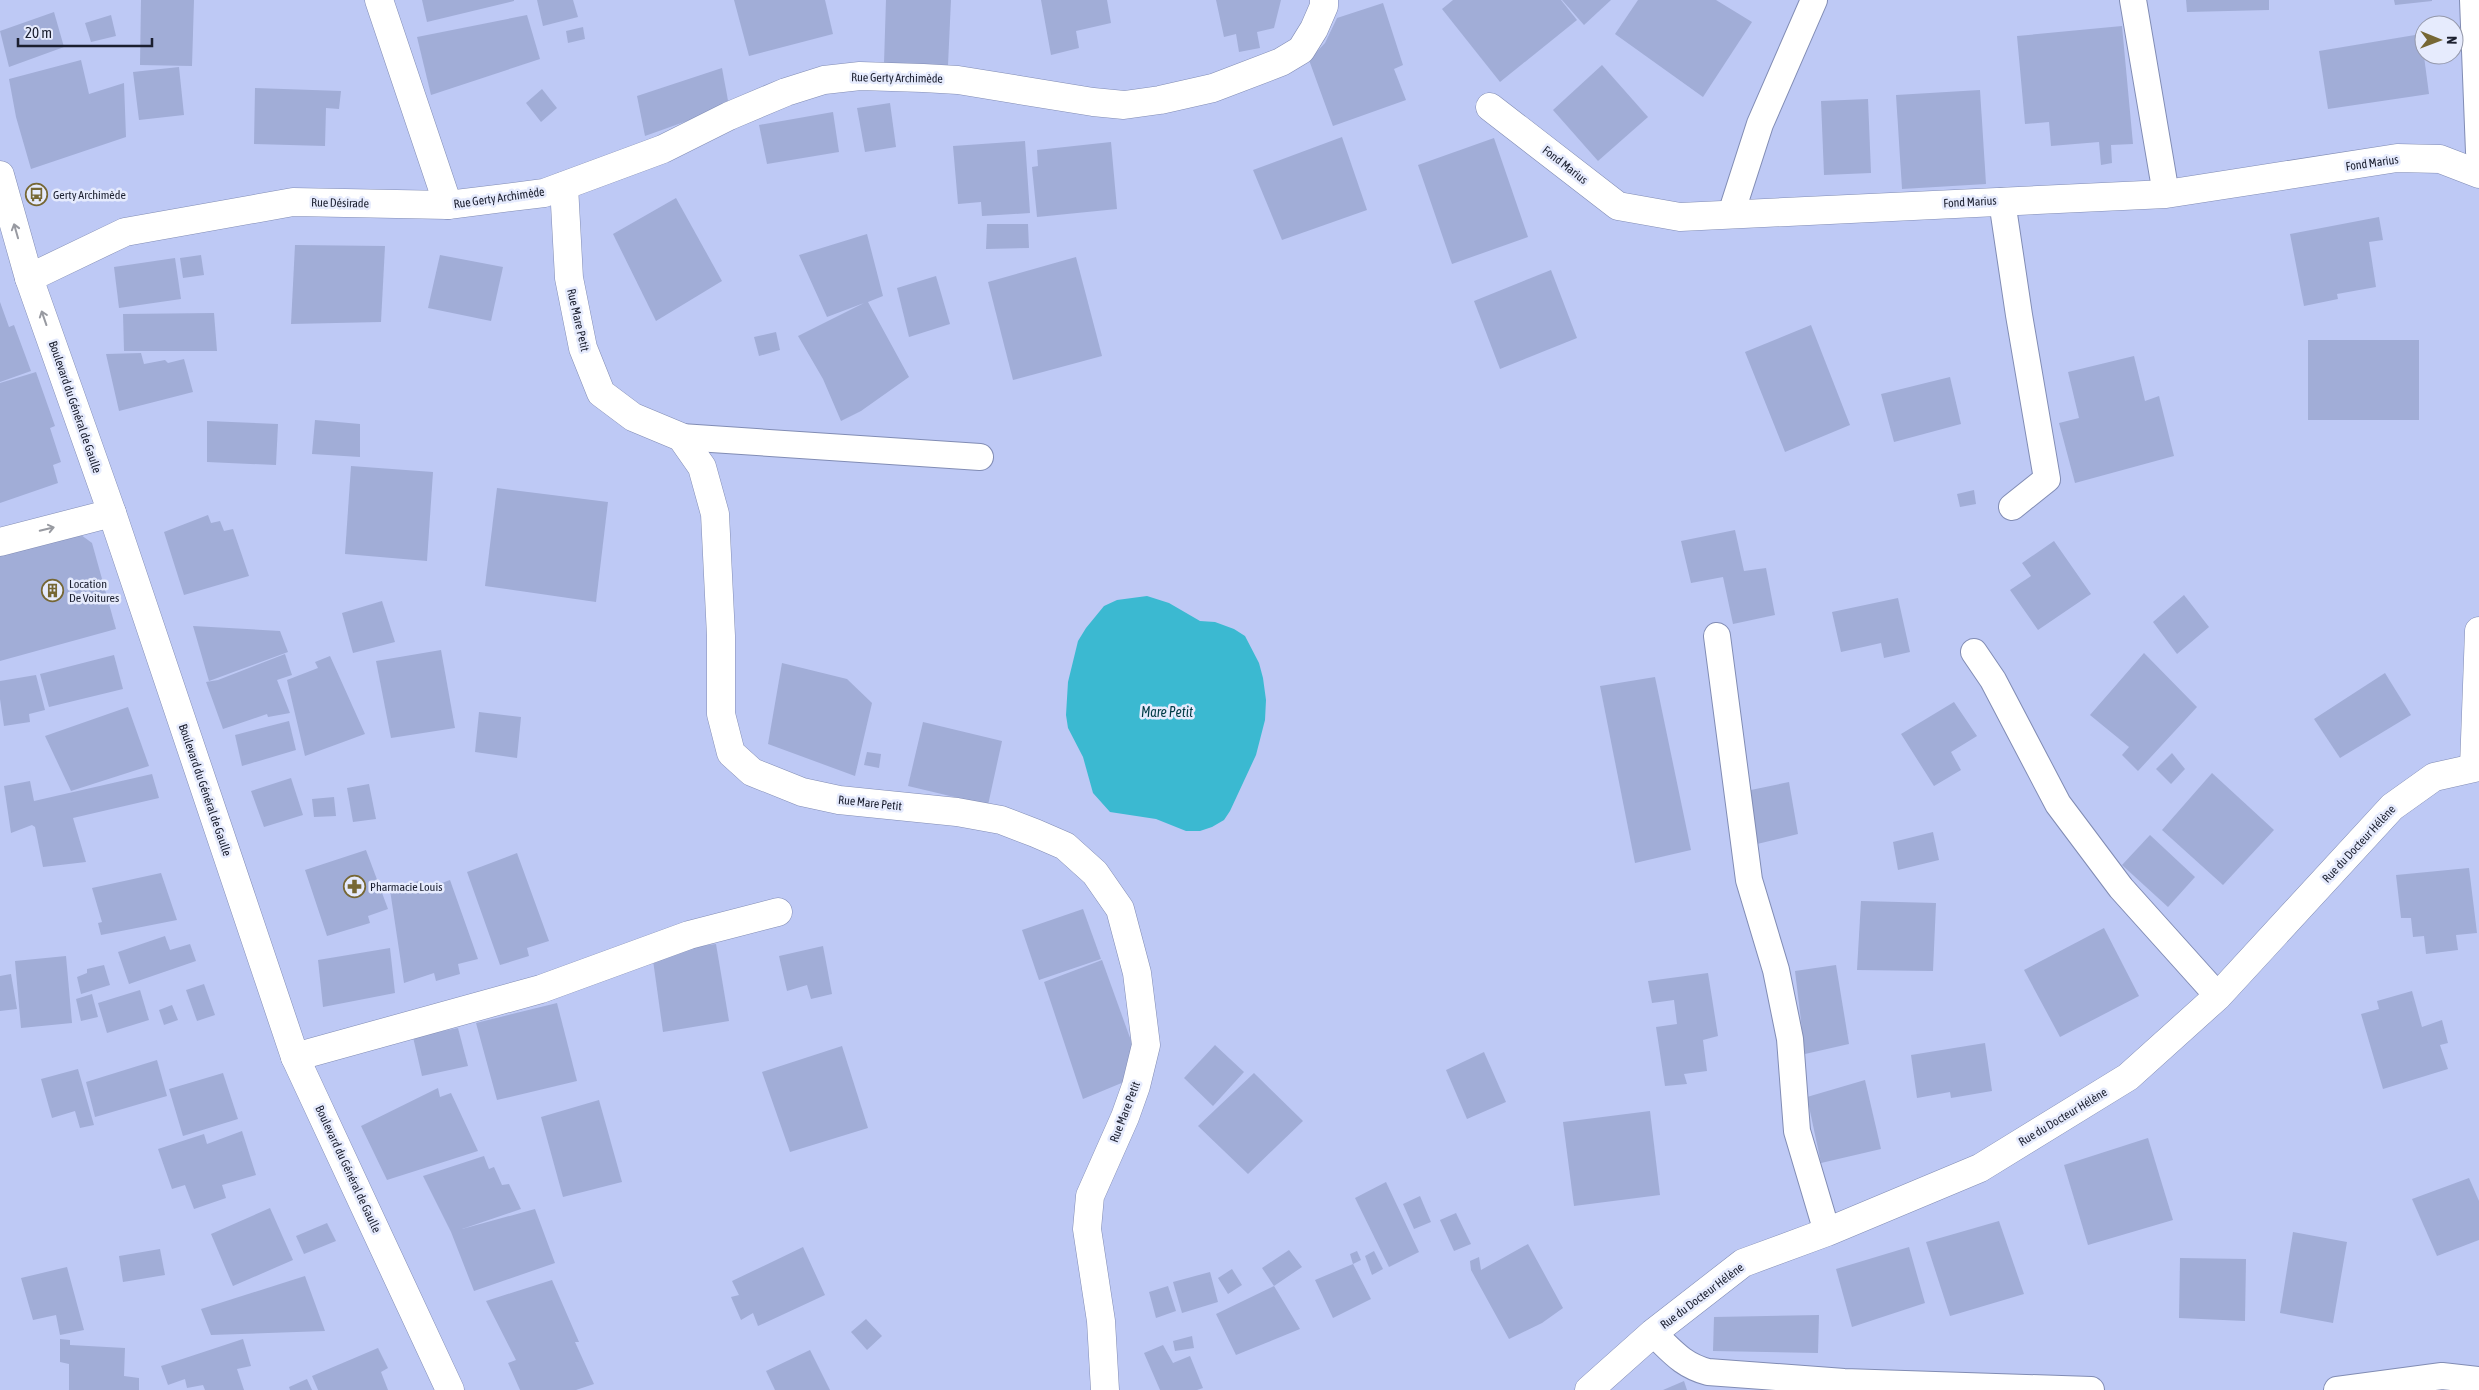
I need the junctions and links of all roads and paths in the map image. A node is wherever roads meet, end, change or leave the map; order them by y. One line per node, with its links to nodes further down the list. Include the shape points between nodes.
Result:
1 (379, 0): 13 (street)
2 (1324, 0): 10 (street, Rue Gerty Archimède, via 1314,29 1301,50 1281,62 1213,88 1124,105 958,80 860,76 824,80 729,116 663,150)
3 (1814, 0): 14 (lane, via 1760,124)
4 (2133, 0): 11 (lane)
5 (2473, 0): 7 (lane)
6 (1490, 107): 14 (street, Fond Marius, via 1618,206 1680,216)
7 (2479, 152)
8 (2479, 174): 11 (street, Fond Marius, via 2440,159 2397,158)
9 (0, 175): 15 (street, Boulevard du Général de Gaulle, one-way to 9)
10 (564, 186): 13 (street, Rue Gerty Archimède, via 544,193); 16 (street, Rue Mare Petit, via 569,278 583,348 601,393 633,417)
11 (2166, 194): 12 (street, Fond Marius)
12 (2002, 201): 14 (street, Fond Marius); 18 (lane, via 2047,479)
13 (448, 205): 15 (street, Rue Désirade, via 293,202 125,232)
14 (1730, 214)
15 (29, 278): 19 (street, Boulevard du Général de Gaulle, one-way to 15)
16 (680, 437): 17 (lane); 32 (street, Rue Mare Petit, via 702,467 715,514 721,714 731,752 752,772 802,792 839,800 957,812 1001,820 1035,833 1066,846 1095,873 1120,910 1136,973 1146,1045 1125,1117 1090,1196 1087,1229 1101,1321)
17 (980, 457)
18 (2012, 507)
19 (112, 513): 20 (street, one-way to 19); 27 (street, Boulevard du Général de Gaulle)
20 (0, 542)
21 (2479, 631): 24 (street)
22 (1717, 636): 28 (lane, via 1749,880 1776,970 1790,1039 1797,1132)
23 (1974, 652): 26 (lane, via 1993,680 2058,804 2121,888)
24 (2476, 767): 26 (street, Rue du Docteur Hélène, via 2434,777 2392,806)
25 (778, 912): 27 (street, via 689,935 541,989)
26 (2218, 996): 28 (street, Rue du Docteur Hélène, via 2128,1077 1980,1168)
27 (295, 1057): 31 (street, Boulevard du Général de Gaulle)
28 (1828, 1232): 29 (street, Rue du Docteur Hélène, via 1743,1264)
29 (1653, 1333): 33 (street, Rue du Docteur Hélène); 34 (lane, via 1681,1360 1708,1372 1844,1382)
30 (2479, 1380): 35 (lane, via 2442,1376)
31 (450, 1390)
32 (1105, 1390)
33 (1589, 1390)
34 (2091, 1390)
35 (2337, 1390)

